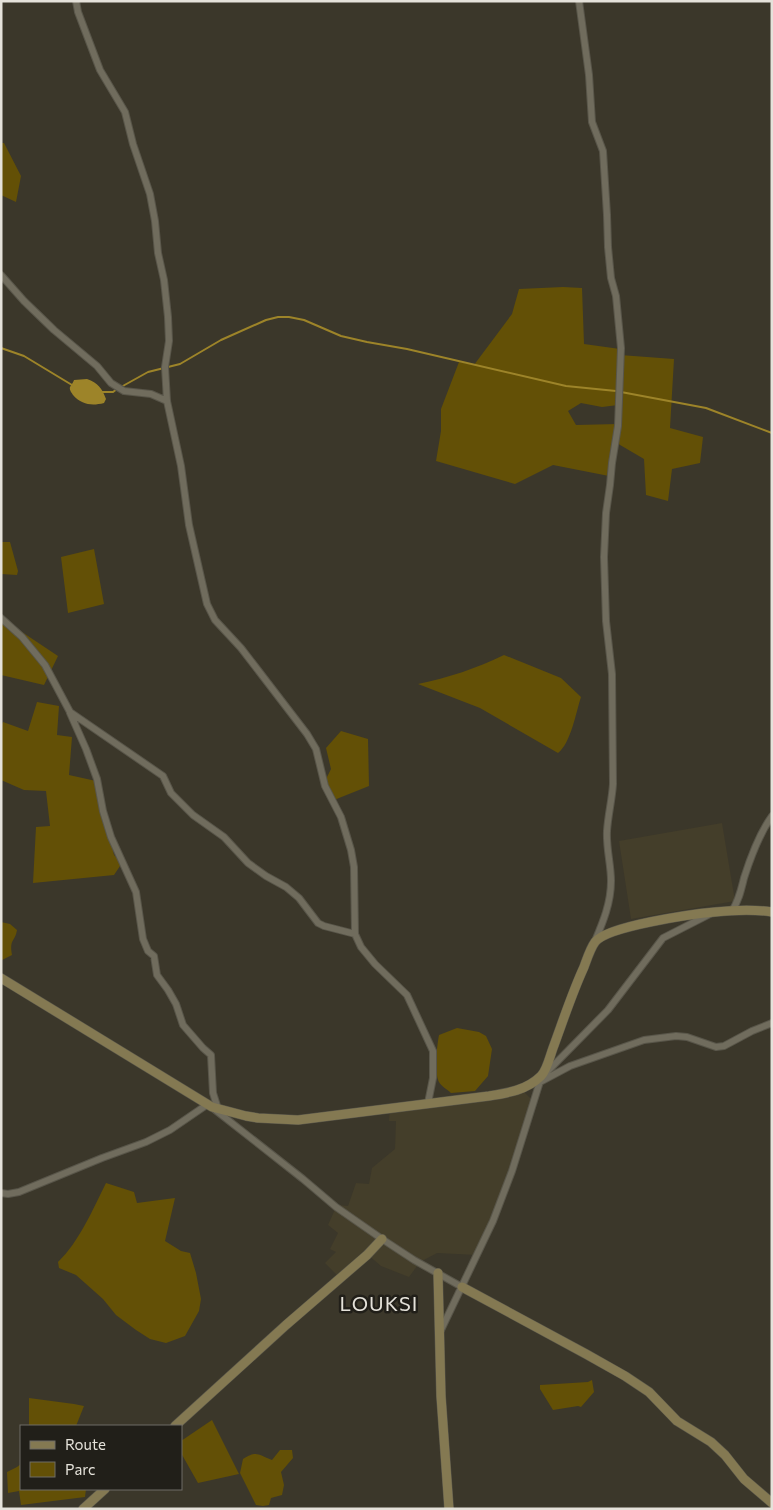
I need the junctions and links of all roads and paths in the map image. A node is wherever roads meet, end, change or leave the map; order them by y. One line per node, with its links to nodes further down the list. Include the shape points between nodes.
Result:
1 (76, 1): 4 (street, via 100,70 125,112 150,194 168,317)
2 (579, 1): 12 (street, via 592,122 603,150 608,248 621,348 618,426 606,512 604,557 612,674 613,784 607,829 611,879 606,913)
3 (1, 274): 4 (street, via 24,301 111,383 124,391 151,394)
4 (167, 401): 11 (street, via 207,604 215,620 241,648 316,749 325,786 341,818 354,867)
5 (1, 618): 6 (street, via 22,637 44,665)
6 (70, 712): 11 (street, via 163,776 171,793 193,815 224,837 248,863 299,898 318,923); 17 (street, via 97,779 102,811 111,837 136,892 143,939 154,956 157,975 176,1004 183,1025 211,1055)
7 (772, 816): 8 (street, via 758,838)
8 (732, 911): 9 (street); 10 (street)
9 (714, 912): 12 (street, via 642,924 606,934); 15 (street, via 663,938 608,1010)
10 (772, 912)
11 (355, 934): 16 (street, via 375,964 407,995 433,1051 433,1078)
12 (595, 943): 15 (street)
13 (1, 978): 17 (street)
14 (772, 1023): 15 (street, via 724,1046 716,1047 676,1036 644,1040)
15 (541, 1078): 16 (street, via 517,1091); 21 (street, via 512,1171)
16 (428, 1103): 17 (street, via 298,1120 258,1118)
17 (212, 1107): 18 (street, via 146,1142 19,1192); 19 (street)
18 (1, 1193)
19 (382, 1240): 20 (street); 23 (street)
20 (438, 1273): 21 (street); 22 (street)
21 (462, 1287): 22 (street); 25 (street, via 649,1392 677,1421 711,1442 744,1479)
22 (439, 1334): 27 (street)
23 (176, 1425)
24 (104, 1490): 26 (street)
25 (772, 1503)
26 (83, 1509)
27 (449, 1509)

